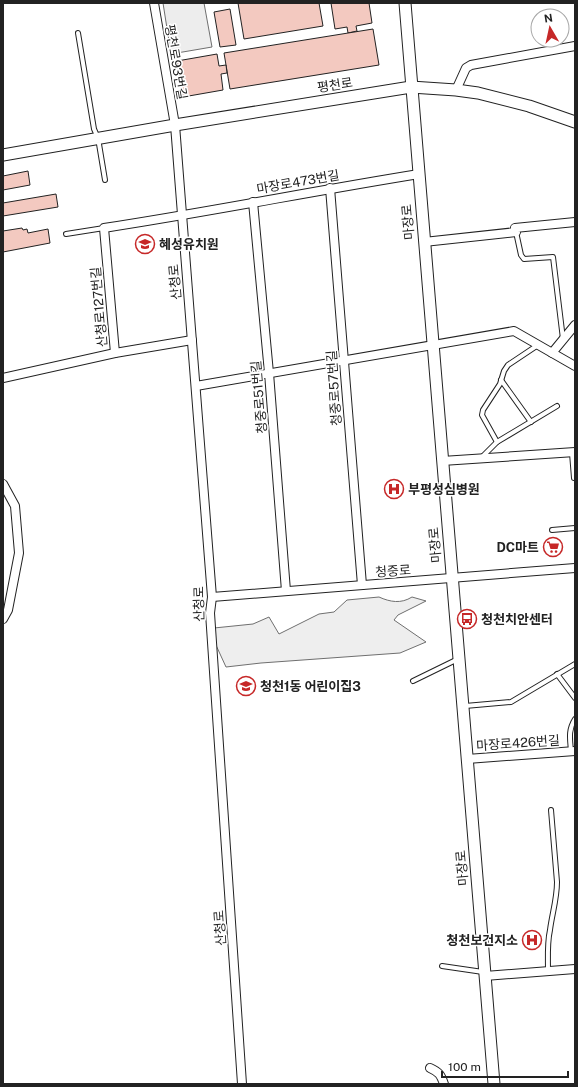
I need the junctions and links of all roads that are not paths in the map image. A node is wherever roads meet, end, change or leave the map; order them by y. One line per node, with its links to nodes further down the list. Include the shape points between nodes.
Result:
1 (154, 3): 8 (street, 평천로93번길)
2 (405, 3): 5 (main road, 마장로)
3 (78, 33): 9 (lane, via 94,128)
4 (575, 46): 6 (street, via 471,65 466,68)
5 (412, 87): 6 (main road, 평천로); 8 (main road, 평천로); 11 (main road, 마장로)
6 (456, 90): 7 (main road, 평천로, via 529,106)
7 (575, 122)
8 (175, 125): 9 (main road, 평천로); 15 (street, 산청로)
9 (98, 138): 10 (main road, 평천로); 12 (lane)
10 (3, 155)
11 (418, 174): 13 (street, 마장로473번길); 20 (main road, 마장로)
12 (105, 180)
13 (330, 188): 14 (street, 마장로473번길); 28 (street, 청중로57번길)
14 (253, 202): 15 (street, 마장로473번길); 30 (street, 청중로51번길)
15 (182, 215): 17 (street); 22 (street, 산청로)
16 (575, 222): 18 (street, via 515,228)
17 (104, 228): 19 (lane); 26 (street, 산청로127번길)
18 (516, 232): 20 (street); 23 (lane, via 524,259 553,257)
19 (66, 234)
20 (424, 242): 24 (main road, 마장로)
21 (575, 325): 23 (street)
22 (192, 340): 26 (street, 산청로127번길); 33 (street, 산청로)
23 (563, 340): 27 (street)
24 (432, 345): 25 (street, via 514,331); 28 (street); 39 (main road, 마장로)
25 (539, 345): 27 (street); 32 (lane, via 508,365)
26 (115, 353): 31 (street)
27 (552, 353): 29 (street)
28 (344, 360): 30 (street); 46 (street, 청중로57번길)
29 (575, 366)
30 (269, 373): 33 (street); 47 (street, 청중로51번길)
31 (3, 378)
32 (501, 380): 35 (lane); 36 (lane, via 482,415)
33 (196, 386): 48 (street, 산청로)
34 (557, 406): 35 (lane)
35 (530, 422): 36 (lane)
36 (497, 442): 38 (lane)
37 (574, 452): 38 (street); 40 (lane)
38 (480, 458): 39 (street)
39 (442, 461): 45 (main road, 마장로)
40 (574, 478)
41 (3, 484): 49 (street, via 15,506 19,553 8,610)
42 (575, 528): 43 (lane)
43 (552, 530)
44 (575, 568): 45 (street, 청중로)
45 (452, 578): 46 (street, 청중로); 50 (main road, 마장로)
46 (362, 585): 47 (street, 청중로)
47 (286, 591): 48 (street, 청중로)
48 (212, 597): 65 (street, 산청로, via 210,613)
49 (3, 619)
50 (458, 658): 53 (lane); 55 (main road, 마장로)
51 (575, 664): 52 (lane)
52 (557, 674): 54 (lane); 55 (lane, via 511,702)
53 (413, 681)
54 (575, 698)
55 (462, 706): 58 (main road, 마장로)
56 (575, 719): 57 (lane, 마장로426번길, via 569,736)
57 (573, 751): 58 (street, 마장로426번길)
58 (467, 759): 63 (main road, 마장로)
59 (551, 810): 62 (lane, via 557,894 550,930)
60 (442, 966): 63 (lane)
61 (575, 969): 62 (street)
62 (548, 972): 63 (street)
63 (485, 974): 67 (main road, 마장로)
64 (430, 1068): 66 (street, via 441,1075)
65 (241, 1084)
66 (444, 1084)
67 (494, 1084)

